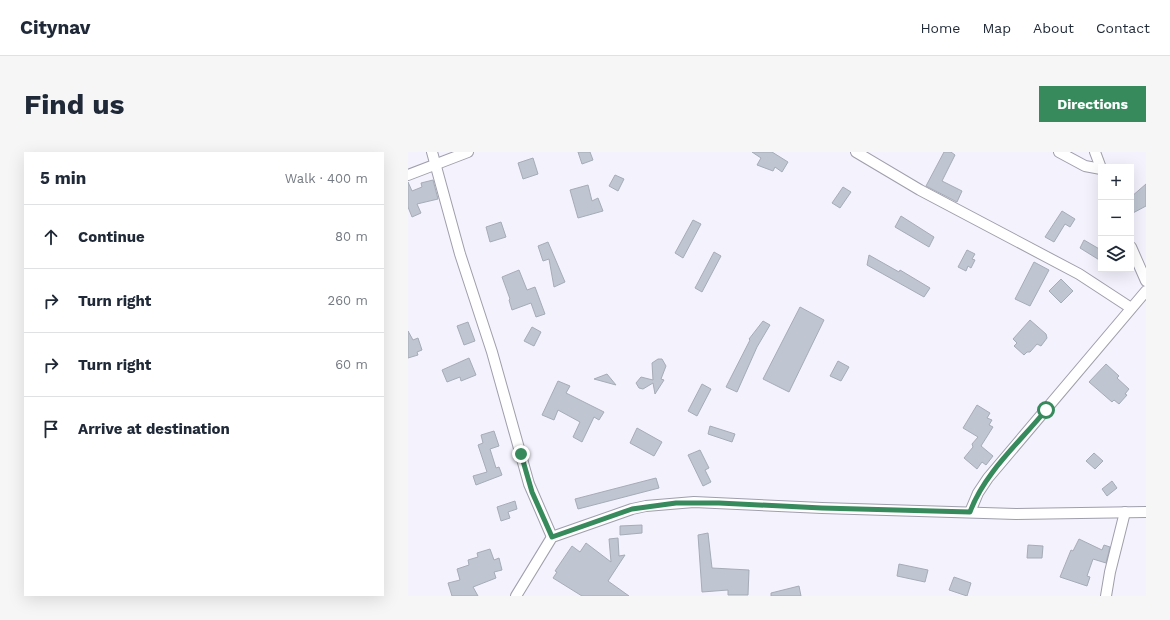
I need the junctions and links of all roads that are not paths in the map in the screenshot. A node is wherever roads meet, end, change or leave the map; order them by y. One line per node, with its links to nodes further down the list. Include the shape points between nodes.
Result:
1 (432, 152): 6 (street)
2 (468, 152): 6 (street)
3 (856, 152): 13 (street, via 920,190 1079,274)
4 (1059, 152): 8 (street, via 1085,166)
5 (1095, 152): 7 (street)
6 (436, 164): 9 (street); 17 (street, via 460,254 496,367 529,484)
7 (1100, 164)
8 (1098, 168)
9 (408, 174)
10 (1134, 253): 11 (street)
11 (1146, 282)
12 (1146, 291): 13 (street)
13 (1131, 308): 14 (street, via 988,478)
14 (970, 512): 15 (street); 17 (street, via 676,503 632,509)
15 (1125, 512): 16 (street); 19 (street)
16 (1146, 512)
17 (552, 537): 18 (street)
18 (516, 596)
19 (1106, 596)

